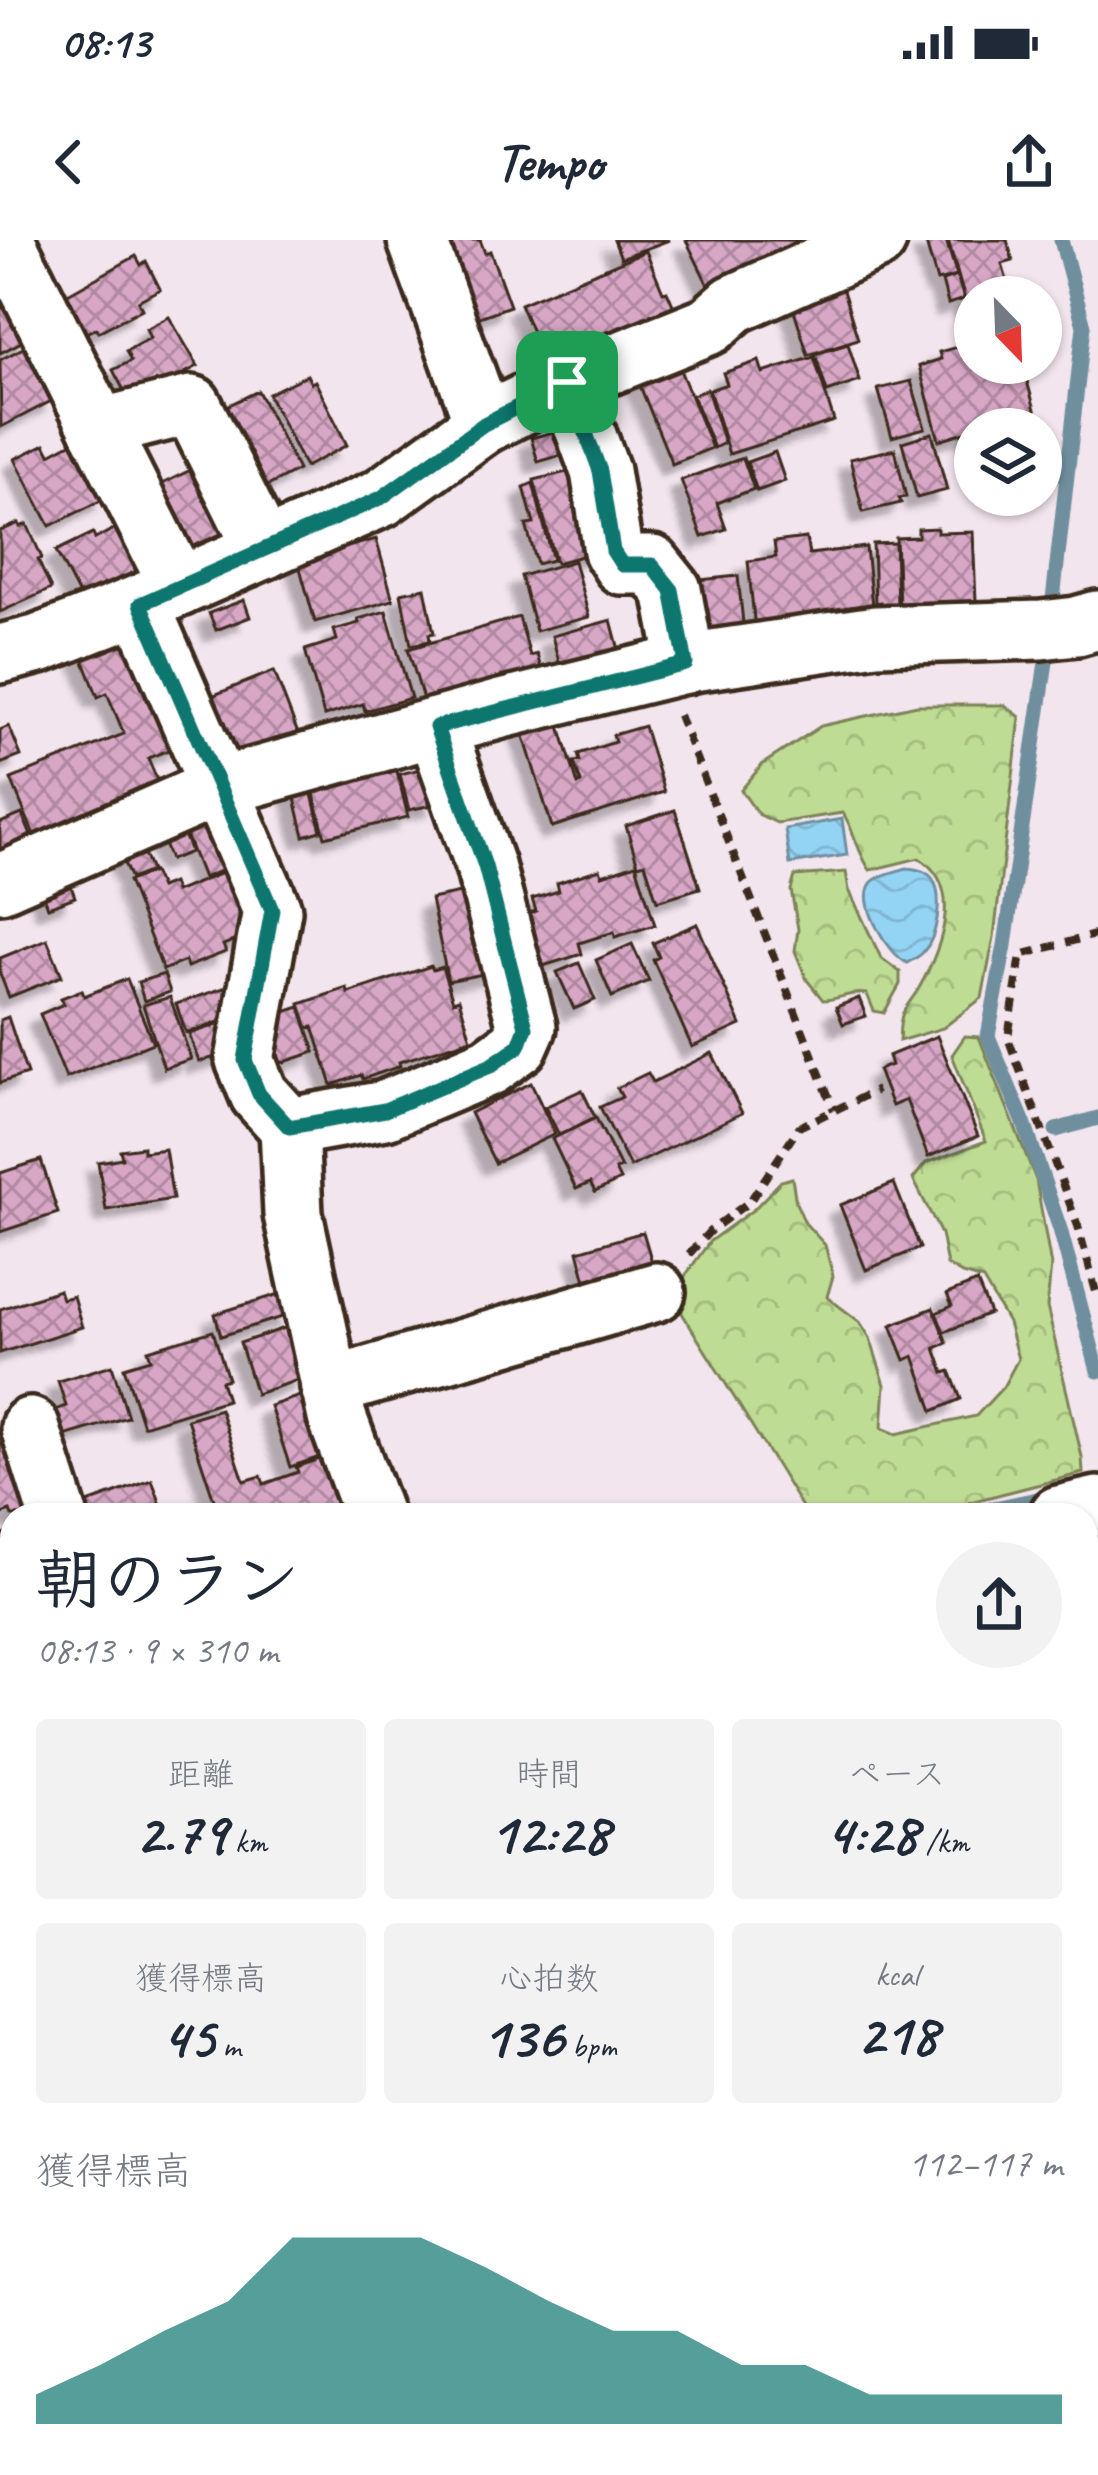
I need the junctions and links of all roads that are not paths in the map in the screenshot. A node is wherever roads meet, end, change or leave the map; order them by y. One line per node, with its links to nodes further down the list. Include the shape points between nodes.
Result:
1 (5, 240): 6 (street)
2 (417, 240): 5 (street)
3 (877, 240): 4 (street, via 734,304 710,325)
4 (567, 382): 5 (street); 11 (street, via 600,471 613,551 622,565 652,565 672,590)
5 (484, 424): 7 (street, via 381,498)
6 (99, 428): 7 (street, via 192,405); 8 (street)
7 (264, 550): 8 (street)
8 (159, 596): 10 (street); 13 (street)
9 (1069, 625): 11 (street, via 875,635)
10 (0, 654)
11 (674, 667): 12 (street)
12 (436, 727): 13 (street); 15 (street, via 485,866 526,1027 519,1046 490,1066 427,1093 385,1110)
13 (219, 787): 14 (street); 15 (street, via 272,910 245,1060 259,1094)
14 (0, 883)
15 (289, 1127): 17 (street, via 293,1214)
16 (656, 1292): 17 (street)
17 (330, 1387): 20 (street)
18 (30, 1426): 19 (street)
19 (54, 1503)
20 (369, 1503)

